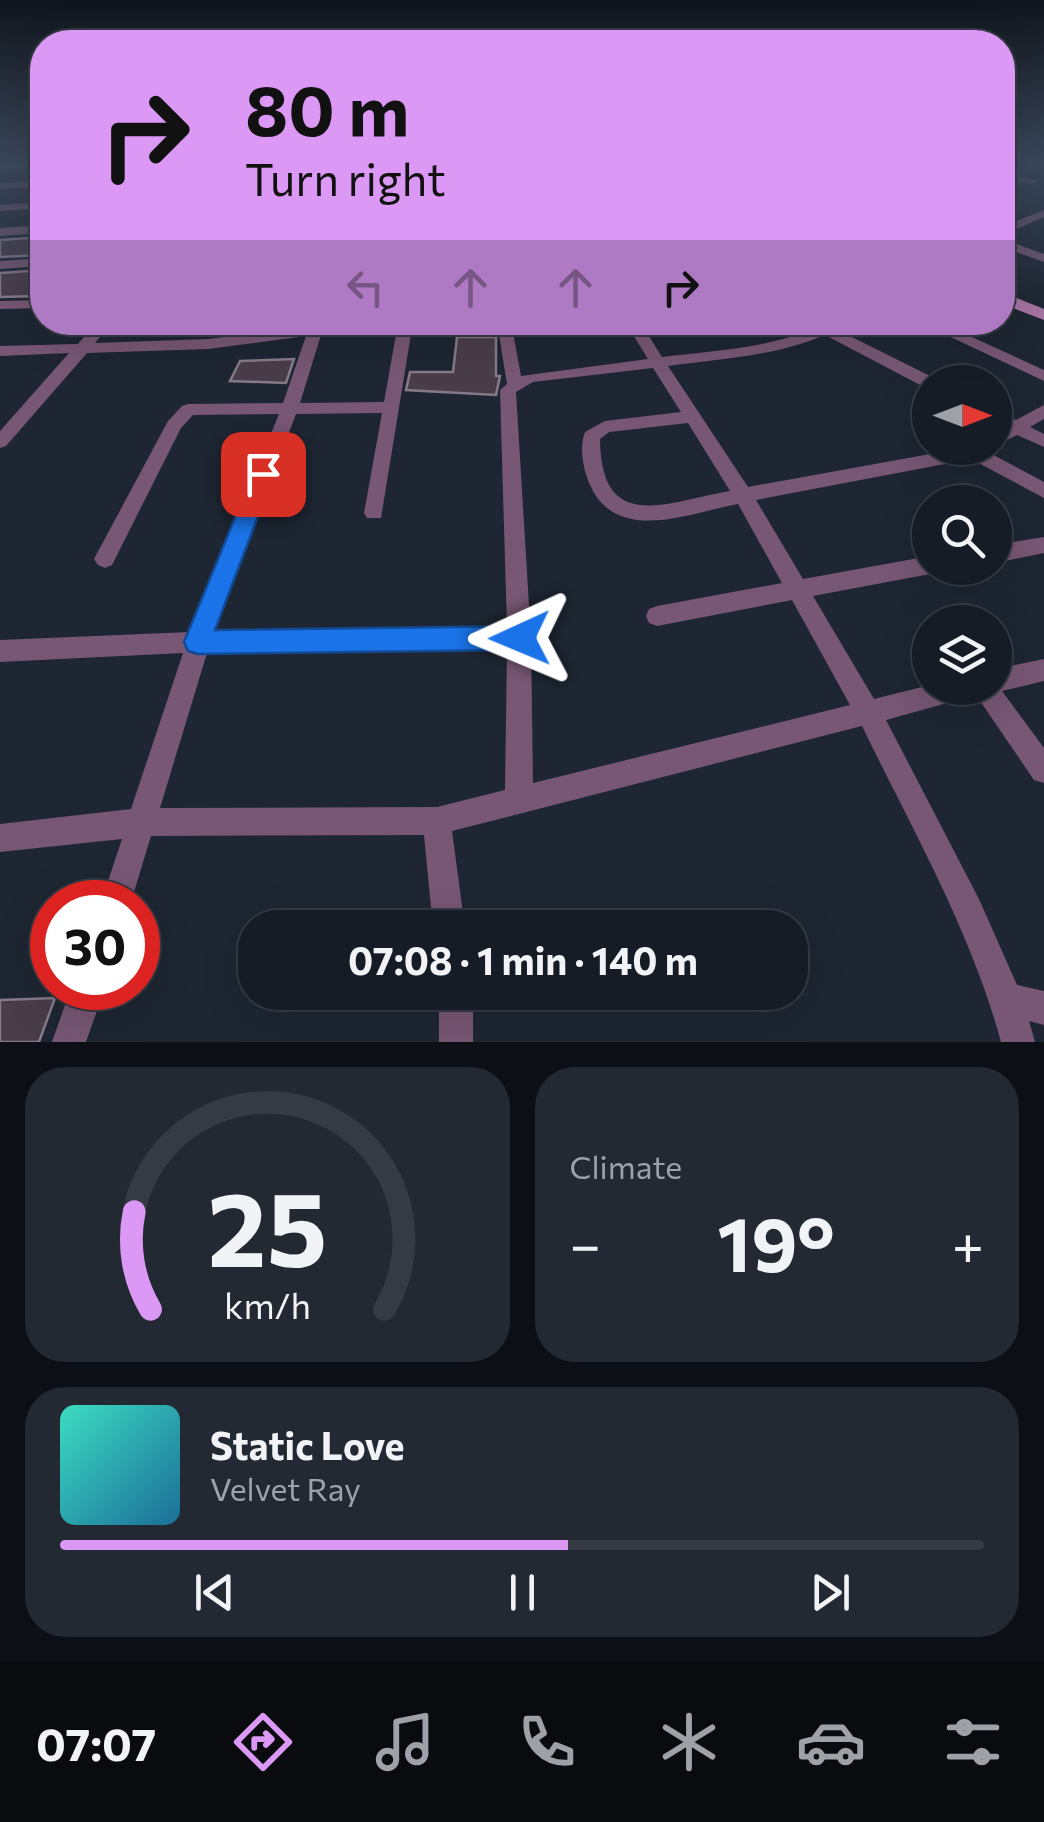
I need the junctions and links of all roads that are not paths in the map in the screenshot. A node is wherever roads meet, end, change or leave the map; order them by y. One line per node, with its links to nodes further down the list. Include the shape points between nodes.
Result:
1 (1044, 213): 2 (street)
2 (1015, 226)
3 (30, 229): 4 (street)
4 (0, 232)
5 (1015, 248): 6 (street)
6 (1044, 258)
7 (30, 263): 8 (street)
8 (0, 265)
9 (1015, 303): 12 (street)
10 (30, 304): 11 (street)
11 (0, 305)
12 (1044, 315)
13 (94, 335): 22 (street)
14 (265, 335): 22 (street)
15 (313, 335): 28 (street)
16 (403, 335): 29 (street)
17 (506, 335): 27 (street)
18 (639, 335): 24 (street)
19 (800, 335): 24 (street, via 757,350)
20 (846, 335): 25 (street)
21 (954, 335): 26 (street)
22 (82, 348): 23 (street); 35 (street)
23 (0, 350)
24 (656, 364): 27 (street); 31 (street)
25 (912, 373)
26 (1044, 376)
27 (514, 383): 48 (street, via 508,414)
28 (290, 407): 29 (street); 44 (street, via 200,408 181,415); 49 (street)
29 (390, 407): 41 (street)
30 (1044, 411): 33 (street)
31 (691, 417): 40 (street); 40 (street, via 605,428 591,436 606,499 616,511 639,515)
32 (1012, 424): 33 (street)
33 (1017, 427): 34 (street); 36 (street)
34 (1012, 430)
35 (2, 438)
36 (1044, 440)
37 (912, 463): 40 (street)
38 (1002, 465): 39 (street)
39 (1044, 491)
40 (744, 497): 46 (street)
41 (374, 513)
42 (1044, 545): 43 (street)
43 (1012, 551)
44 (105, 559)
45 (912, 568): 46 (street)
46 (797, 588): 47 (street); 55 (street)
47 (657, 616)
48 (520, 638): 49 (street); 57 (street)
49 (198, 642): 50 (street); 59 (street)
50 (0, 651)
51 (1044, 670): 52 (street)
52 (1012, 677)
53 (912, 700): 55 (street)
54 (998, 705): 56 (street)
55 (868, 710): 57 (street); 63 (street)
56 (1044, 770)
57 (519, 798): 58 (street)
58 (437, 821): 59 (street); 62 (street)
59 (143, 822): 60 (street); 61 (street)
60 (0, 838)
61 (123, 880)
62 (447, 910)
63 (1006, 1000): 64 (street); 69 (street)
64 (1044, 1008)
65 (81, 1010): 67 (street)
66 (456, 1010): 68 (street)
67 (70, 1042)
68 (456, 1042)
69 (1018, 1042)

